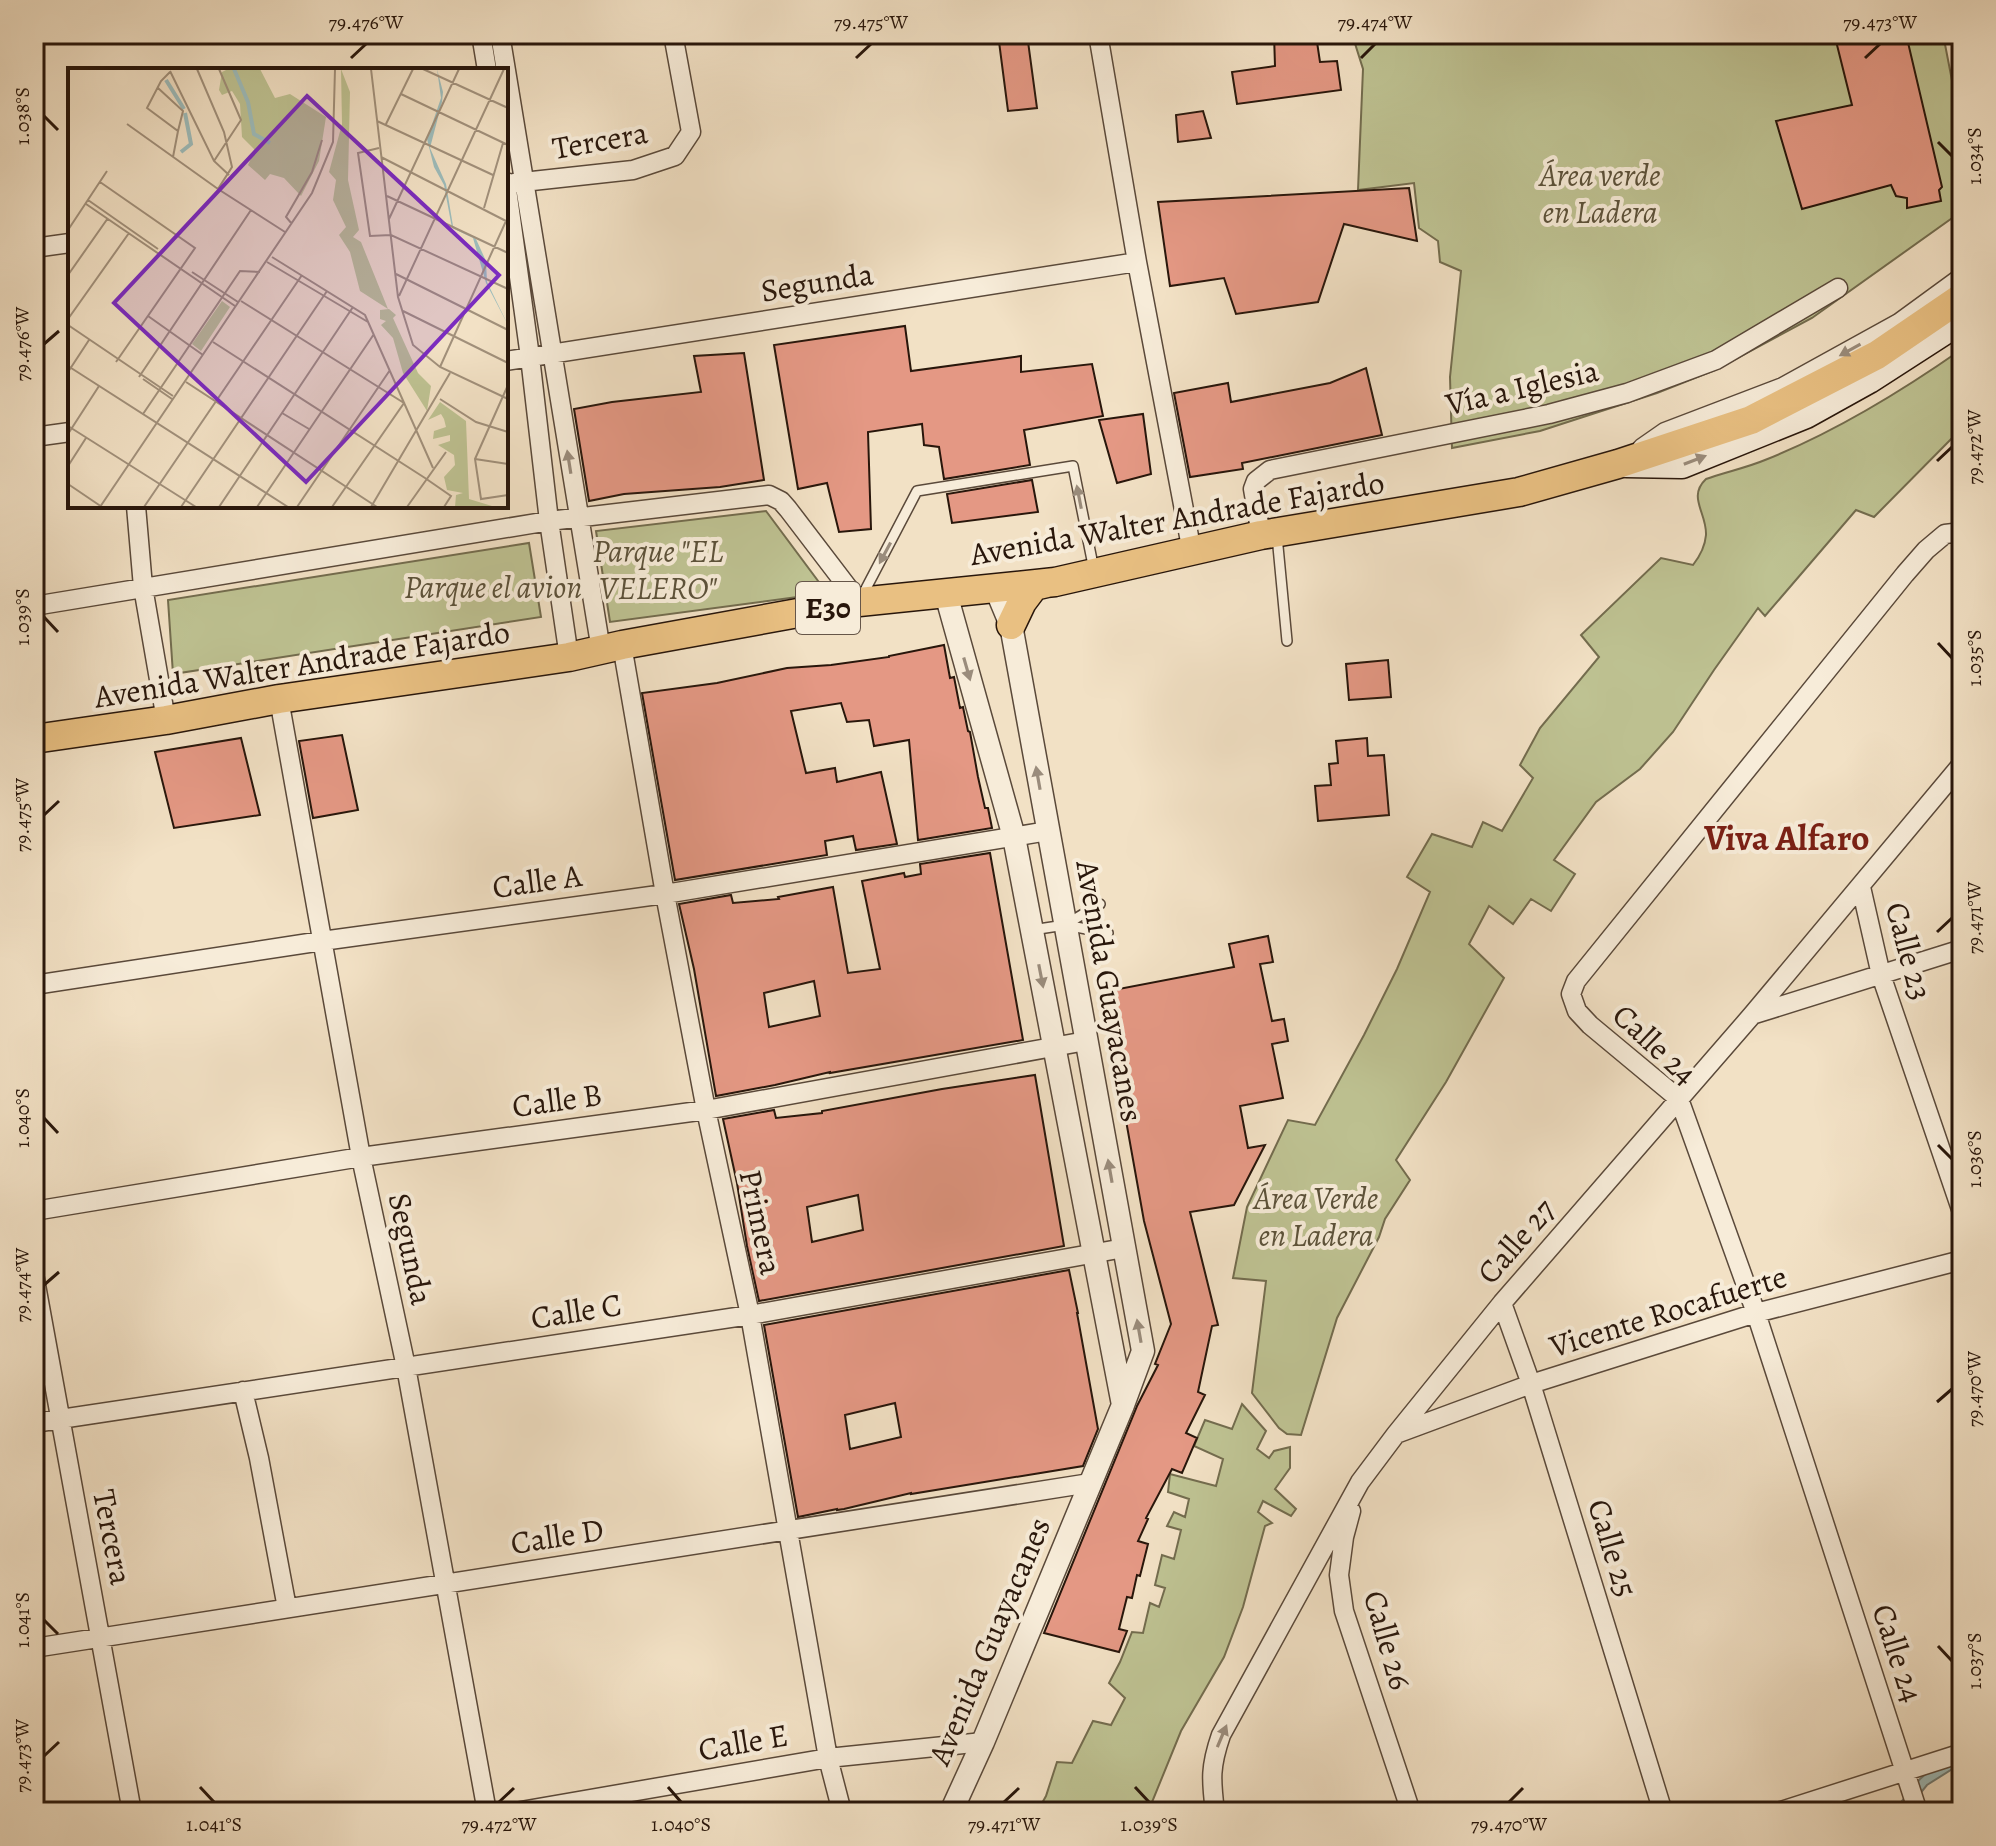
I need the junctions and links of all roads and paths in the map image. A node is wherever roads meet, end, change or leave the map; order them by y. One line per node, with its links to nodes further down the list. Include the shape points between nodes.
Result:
1 (481, 34): 5 (street)
2 (500, 34): 6 (street)
3 (673, 34): 8 (street, Tercera, via 691,132 675,156 633,170)
4 (1098, 34): 11 (street)
5 (487, 68)
6 (503, 68)
7 (508, 142): 8 (street)
8 (511, 182): 16 (street, Primera); 17 (street)
9 (68, 243): 10 (street)
10 (34, 248)
11 (1137, 262): 16 (street, Segunda); 27 (street)
12 (1962, 277): 21 (street, Avenida Walter Andrade Fajardo / E30, one-way to 21, via 1899,323 1783,387 1665,432)
13 (1838, 288): 26 (street, Vía a Iglesia, via 1716,360 1627,393 1549,414 1270,470 1253,489)
14 (1962, 297): 21 (main road, Avenida Walter Andrade Fajardo, via 1877,355 1751,420)
15 (1962, 320): 21 (main road, Avenida Walter Andrade Fajardo / E30, one-way to 15, via 1682,465 1806,415)
16 (552, 354): 17 (street, Segunda); 23 (street, Primera, one-way to 16)
17 (530, 357): 18 (street, Segunda); 24 (street)
18 (508, 361)
19 (68, 432): 20 (street)
20 (34, 437)
21 (1632, 460): 26 (main road, Avenida Walter Andrade Fajardo / E30, via 1519,492)
22 (136, 508): 30 (street)
23 (578, 518): 24 (street); 33 (street, via 769,495 788,509); 37 (street, Primera)
24 (549, 521): 30 (street); 38 (street)
25 (1962, 532): 58 (street, Calle 24, via 1945,534 1905,574 1576,981 1571,994 1577,1011)
26 (1269, 534): 27 (main road, Avenida Walter Andrade Fajardo / E30); 36 (lane)
27 (1192, 552): 28 (main road, Avenida Walter Andrade Fajardo / E30)
28 (1094, 573): 29 (main road, Avenida Walter Andrade Fajardo / E30); 33 (lane, one-way to 33, via 1073,466 917,491)
29 (1055, 582): 31 (main road, Avenida Walter Andrade Fajardo / E30); 35 (main road, via 1034,586)
30 (143, 587): 34 (street); 40 (street)
31 (996, 589): 32 (main road, Avenida Walter Andrade Fajardo / E30); 35 (street, Avenida Guayacanes)
32 (946, 594): 33 (main road, Avenida Walter Andrade Fajardo / E30); 44 (street, Avenida Guayacanes, one-way to 44)
33 (859, 602): 37 (main road, Avenida Walter Andrade Fajardo / E30)
34 (34, 606)
35 (1011, 625): 43 (street, Avenida Guayacanes, one-way to 35)
36 (1287, 641)
37 (611, 647): 38 (main road, Avenida Walter Andrade Fajardo / E30); 46 (street, Primera)
38 (569, 657): 39 (main road, Avenida Walter Andrade Fajardo / E30)
39 (279, 699): 40 (main road, Avenida Walter Andrade Fajardo / E30); 51 (street, Segunda)
40 (166, 720): 41 (main road, Avenida Walter Andrade Fajardo / E30)
41 (34, 739)
42 (1962, 764): 45 (street, Calle 27)
43 (1048, 831): 44 (street, Calle A); 48 (street, Avenida Guayacanes)
44 (1014, 837): 46 (street, Calle A); 49 (street, Avenida Guayacanes)
45 (1861, 887): 53 (street, Calle 23); 55 (street, Calle 27)
46 (665, 894): 51 (street, Calle A); 59 (street, Primera)
47 (1100, 904): 48 (lane)
48 (1065, 925): 49 (lane); 50 (lane); 56 (street, Avenida Guayacanes)
49 (1032, 930): 57 (street, Avenida Guayacanes, one-way to 57)
50 (1108, 933)
51 (322, 941): 54 (street, Calle A); 60 (street, Segunda)
52 (1962, 949): 53 (street)
53 (1881, 975): 55 (street); 62 (street, Calle 23)
54 (34, 985)
55 (1753, 1014): 58 (street, Calle 27)
56 (1086, 1041): 57 (street, Calle B); 63 (street, Avenida Guayacanes, one-way to 56)
57 (1054, 1045): 59 (street, Calle B); 64 (street, Avenida Guayacanes)
58 (1679, 1099): 67 (street, Calle 27); 68 (street, Calle 24)
59 (706, 1110): 60 (street, Calle B); 69 (street, Primera)
60 (361, 1157): 61 (street, Calle B); 70 (street, Segunda)
61 (34, 1211)
62 (1962, 1212)
63 (1124, 1248): 64 (street, Calle C); 73 (street, Avenida Guayacanes, one-way to 63, via 1143,1351)
64 (1094, 1255): 69 (street, Calle C); 73 (street, Avenida Guayacanes)
65 (1962, 1260): 68 (street, Vicente Rocafuerte)
66 (34, 1274): 74 (street, Tercera)
67 (1502, 1303): 71 (street, Calle 25); 76 (street, Calle 27)
68 (1756, 1313): 71 (street, Vicente Rocafuerte); 87 (street, Calle 24)
69 (750, 1315): 70 (street, Calle C); 79 (street, Primera)
70 (406, 1367): 72 (street, Calle C); 80 (street, Segunda)
71 (1531, 1384): 76 (street, Vicente Rocafuerte); 95 (street, Calle 25)
72 (243, 1391): 74 (street, Calle C); 81 (street)
73 (1123, 1405): 78 (street, Avenida Guayacanes)
74 (60, 1419): 75 (street, Calle C); 82 (street, Tercera)
75 (34, 1423)
76 (1396, 1434): 77 (street, Calle 27)
77 (1360, 1482): 93 (street, Calle 27, one-way to 77, via 1211,1776 1221,1735); 94 (street, Calle 26, via 1339,1575 1344,1611)
78 (1090, 1483): 79 (street, Calle D); 84 (street, Avenida Guayacanes)
79 (789, 1529): 80 (street, Calle D); 86 (street, Primera)
80 (446, 1583): 81 (street, Calle D); 89 (street, Segunda)
81 (287, 1608): 82 (street, Calle D)
82 (101, 1638): 83 (street, Calle D); 88 (street, Tercera)
83 (34, 1648)
84 (983, 1742): 86 (street, Calle E); 92 (street, Avenida Guayacanes)
85 (1962, 1753): 87 (street)
86 (828, 1758): 90 (street, Calle E); 91 (street, Primera)
87 (1905, 1771): 96 (street); 97 (street, Calle 24)
88 (132, 1812)
89 (487, 1812)
90 (515, 1812)
91 (842, 1812)
92 (951, 1812)
93 (1215, 1812)
94 (1411, 1812)
95 (1663, 1812)
96 (1778, 1812)
97 (1918, 1812)

